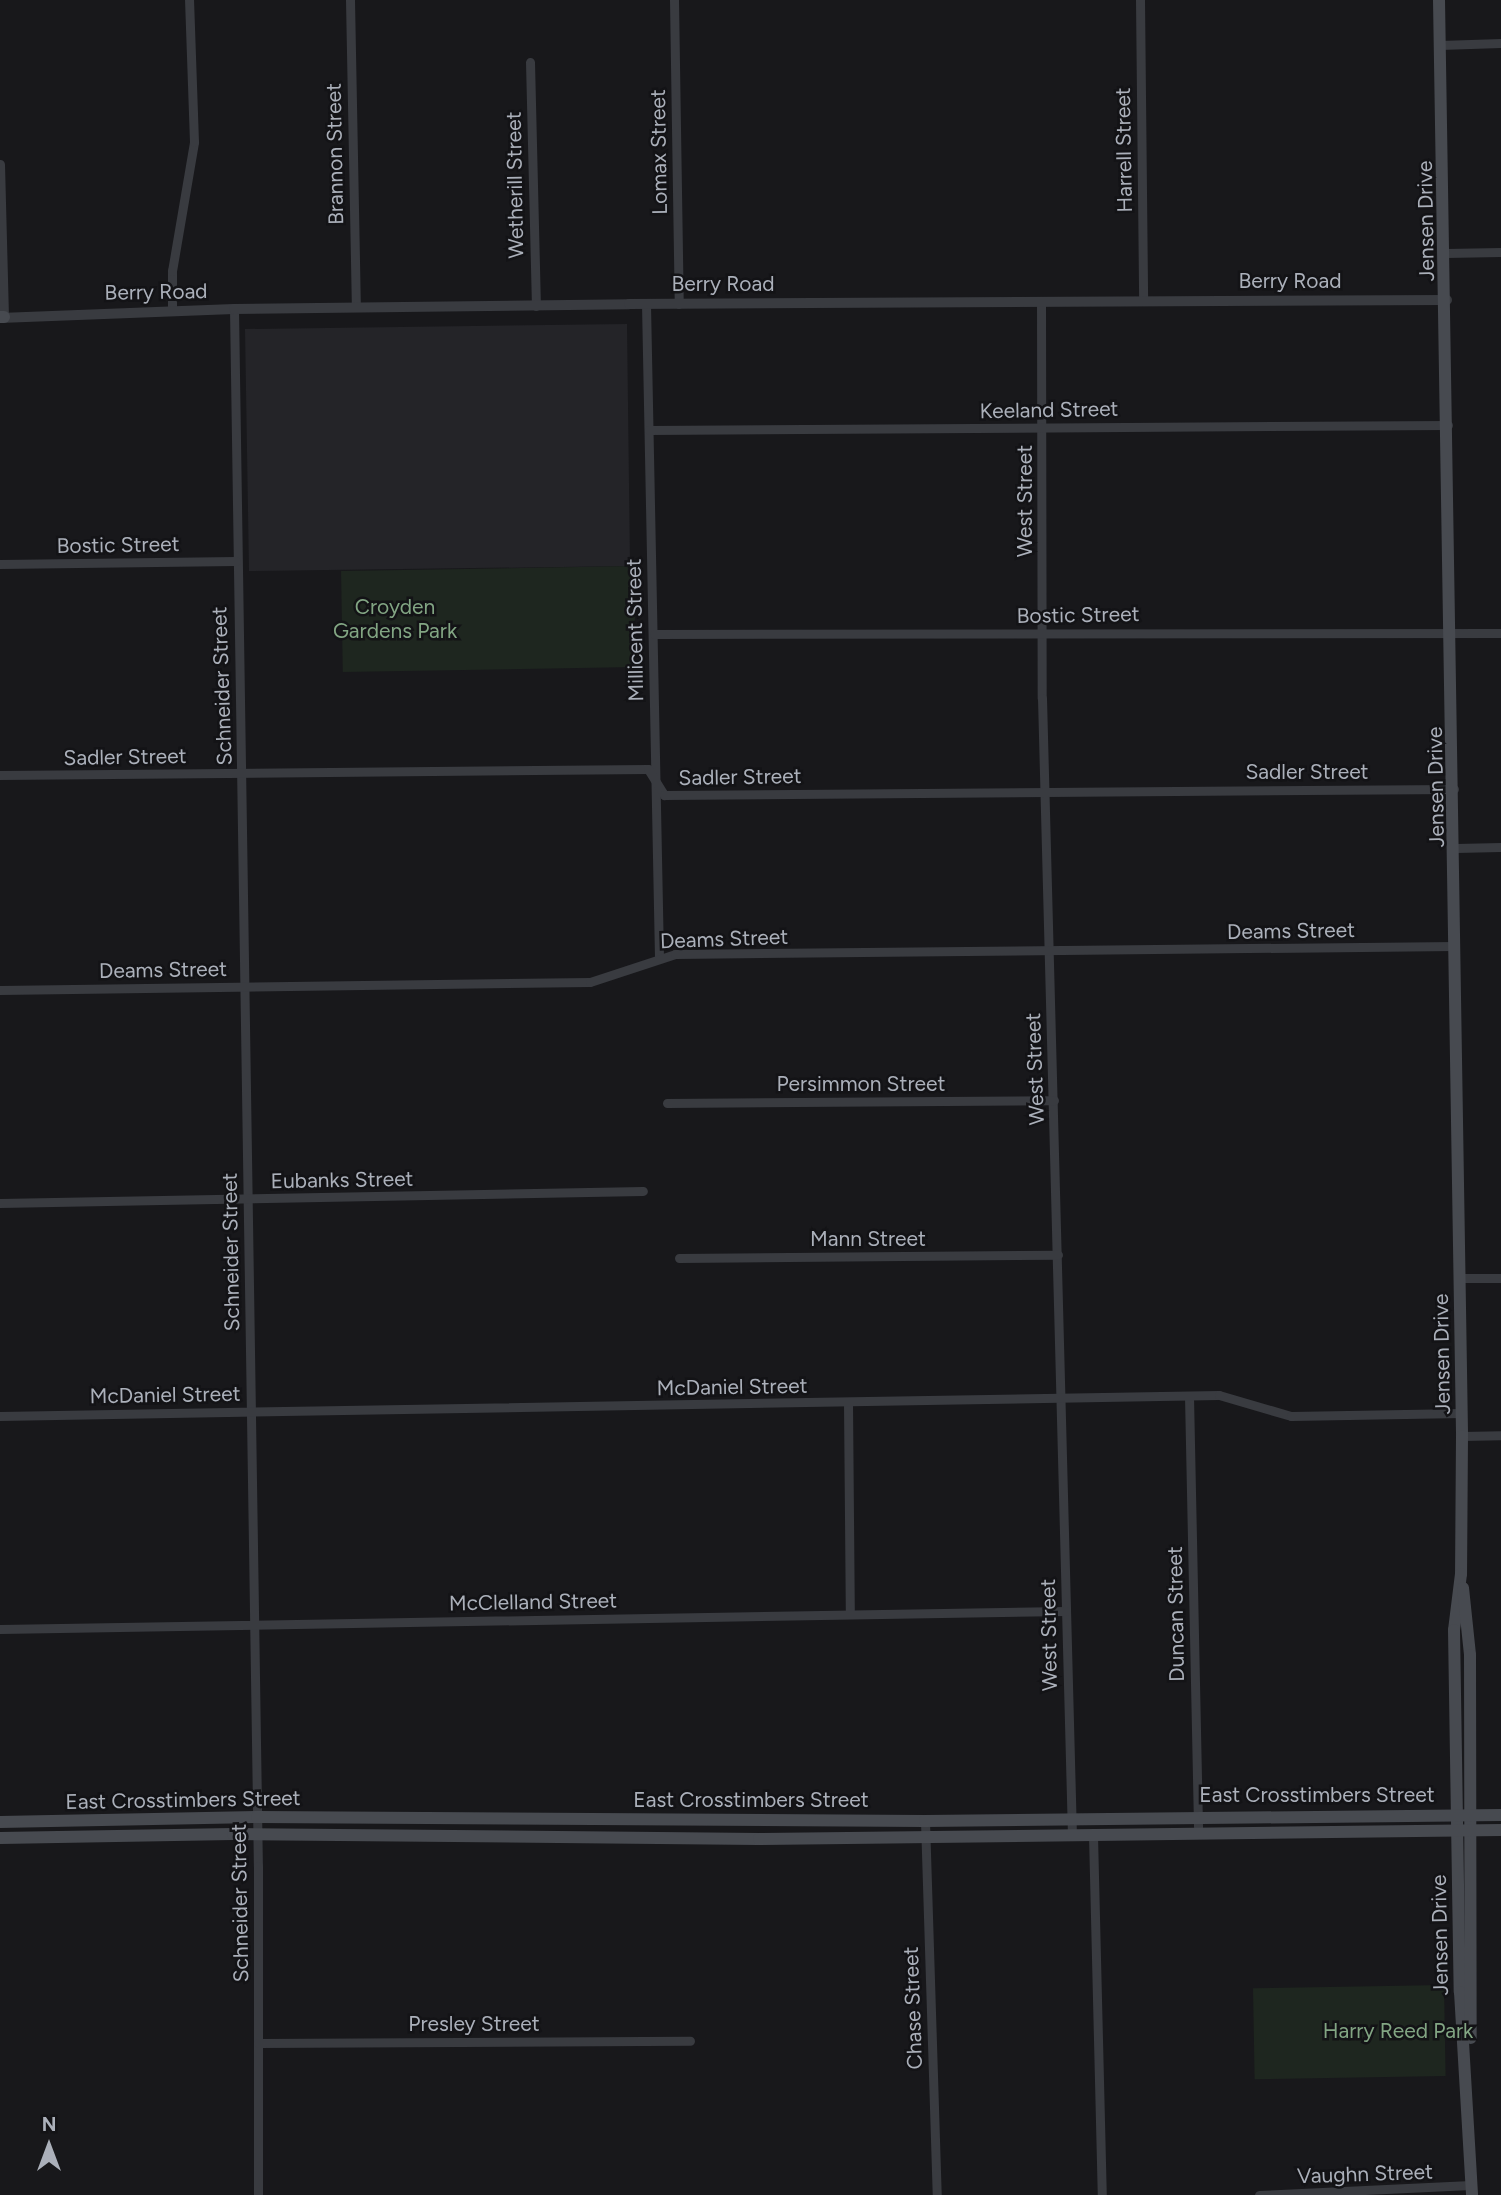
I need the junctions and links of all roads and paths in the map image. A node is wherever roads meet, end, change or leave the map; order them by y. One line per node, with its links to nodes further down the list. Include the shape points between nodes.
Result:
1 (189, 0): 20 (street, via 194,142 172,271)
2 (349, 0): 18 (street, Brannon Street)
3 (674, 0): 16 (street, Lomax Street)
4 (1139, 0): 12 (street, Harrell Street)
5 (1439, 0): 7 (main road, Jensen Drive)
6 (1501, 43): 7 (street)
7 (1440, 45): 11 (main road, Jensen Drive)
8 (530, 62): 17 (street, Wetherill Street)
9 (0, 164): 21 (street)
10 (1501, 251): 11 (street)
11 (1446, 253): 13 (main road, Jensen Drive)
12 (1143, 300): 13 (street, Berry Road); 14 (street, Berry Road)
13 (1447, 300): 22 (main road, Jensen Drive)
14 (1041, 301): 16 (street, Berry Road); 23 (street, West Street)
15 (646, 304): 16 (street, Berry Road); 17 (street, Berry Road); 24 (street, Millicent Street)
16 (680, 304)
17 (536, 306): 18 (street, Berry Road)
18 (356, 307): 19 (street, Berry Road)
19 (234, 309): 20 (street, Berry Road); 25 (street, Schneider Street)
20 (172, 310): 21 (street, Berry Road)
21 (1, 317)
22 (1449, 425): 23 (street, Keeland Street); 27 (main road, Jensen Drive)
23 (1042, 429): 24 (street, Keeland Street); 28 (street, West Street)
24 (649, 430): 30 (street, Millicent Street)
25 (236, 561): 26 (street, Bostic Street); 31 (street, Schneider Street)
26 (0, 564)
27 (1452, 630): 28 (street, Bostic Street); 29 (street, Bostic Street); 34 (main road, Jensen Drive)
28 (1042, 633): 30 (street, Bostic Street); 35 (street, West Street)
29 (1501, 633)
30 (654, 634): 33 (street, Millicent Street)
31 (243, 773): 32 (street, Sadler Street); 33 (street, Sadler Street, via 648,769); 41 (street, Schneider Street)
32 (0, 775)
33 (654, 784): 35 (street, Sadler Street, via 664,795); 40 (street, Millicent Street)
34 (1454, 789): 35 (street, Sadler Street); 37 (main road, Jensen Drive)
35 (1046, 791): 39 (street, West Street)
36 (1501, 847): 37 (street)
37 (1456, 848): 38 (main road, Jensen Drive)
38 (1455, 946): 39 (street, Deams Street); 50 (main road, Jensen Drive)
39 (1048, 951): 40 (street, Deams Street); 43 (street, West Street)
40 (659, 956): 41 (street, Deams Street, via 609,980 590,982)
41 (245, 986): 42 (street, Deams Street); 46 (street, Schneider Street)
42 (0, 990)
43 (1054, 1100): 44 (street, Persimmon Street); 48 (street, West Street)
44 (667, 1103)
45 (643, 1192): 46 (street, Eubanks Street)
46 (248, 1199): 47 (street, Eubanks Street); 55 (street, Schneider Street)
47 (0, 1203)
48 (1058, 1255): 49 (street, Mann Street); 53 (street, West Street)
49 (679, 1258)
50 (1460, 1278): 51 (street); 56 (main road, Jensen Drive)
51 (1501, 1278)
52 (1189, 1396): 53 (street, McDaniel Street); 56 (street, McDaniel Street, via 1236,1399 1291,1416); 70 (street, Duncan Street)
53 (1062, 1398): 54 (street, McDaniel Street); 61 (street, West Street)
54 (848, 1403): 55 (street, McDaniel Street); 62 (street)
55 (250, 1411): 57 (street, McDaniel Street); 63 (street, Schneider Street)
56 (1462, 1413): 59 (main road, Jensen Drive)
57 (0, 1416)
58 (1501, 1435): 59 (street)
59 (1462, 1436): 60 (main road, Jensen Drive)
60 (1461, 1574): 65 (main road, Jensen Drive); 66 (main road, Jensen Drive)
61 (1066, 1611): 62 (street, McClelland Street); 75 (street, West Street)
62 (850, 1614): 63 (street, McClelland Street)
63 (253, 1624): 64 (street, McClelland Street); 72 (street, Schneider Street)
64 (0, 1629)
65 (1454, 1655): 66 (main road); 67 (main road, Jensen Drive)
66 (1470, 1655): 69 (main road, Jensen Drive)
67 (1457, 1813): 68 (main road, East Crosstimbers Street); 69 (main road, East Crosstimbers Street); 80 (main road, Jensen Drive)
68 (1287, 1814): 70 (main road, East Crosstimbers Street); 83 (main road)
69 (1472, 1814): 71 (main road, East Crosstimbers Street); 81 (main road, Jensen Drive)
70 (1198, 1815): 75 (main road, East Crosstimbers Street); 84 (street, Duncan Street)
71 (1501, 1815)
72 (257, 1816): 73 (main road, East Crosstimbers Street); 77 (main road, East Crosstimbers Street); 85 (street, Schneider Street)
73 (381, 1817): 74 (main road, East Crosstimbers Street); 88 (main road)
74 (575, 1818): 76 (main road, East Crosstimbers Street); 92 (main road)
75 (1071, 1818): 78 (main road, East Crosstimbers Street); 86 (street, West Street)
76 (750, 1819): 78 (main road, East Crosstimbers Street); 93 (main road)
77 (76, 1821): 79 (main road, East Crosstimbers Street); 89 (main road)
78 (925, 1821): 90 (street, Chase Street)
79 (0, 1822)
80 (1457, 1830): 81 (main road, East Crosstimbers Street); 83 (main road, East Crosstimbers Street); 96 (main road, Jensen Drive, via 1460,1992)
81 (1472, 1830): 82 (main road, East Crosstimbers Street); 96 (main road, Jensen Drive)
82 (1501, 1830)
83 (1287, 1831): 84 (main road, East Crosstimbers Street)
84 (1198, 1832): 87 (main road, East Crosstimbers Street)
85 (257, 1834): 88 (main road, East Crosstimbers Street); 89 (main road, East Crosstimbers Street); 95 (street, Schneider Street)
86 (1072, 1835): 87 (main road, East Crosstimbers Street); 90 (main road, East Crosstimbers Street)
87 (1093, 1835): 100 (street)
88 (380, 1836): 92 (main road, East Crosstimbers Street)
89 (77, 1837): 91 (main road, East Crosstimbers Street)
90 (926, 1837): 93 (main road, East Crosstimbers Street); 99 (street, Chase Street)
91 (0, 1838)
92 (575, 1838): 93 (main road, East Crosstimbers Street)
93 (750, 1839)
94 (691, 2041): 95 (street, Presley Street)
95 (258, 2043): 98 (street, Schneider Street)
96 (1468, 2084): 97 (main road, Jensen Drive)
97 (1471, 2190): 101 (street, Vaughn Street)
98 (258, 2195)
99 (936, 2195)
100 (1102, 2195)
101 (1259, 2195)

